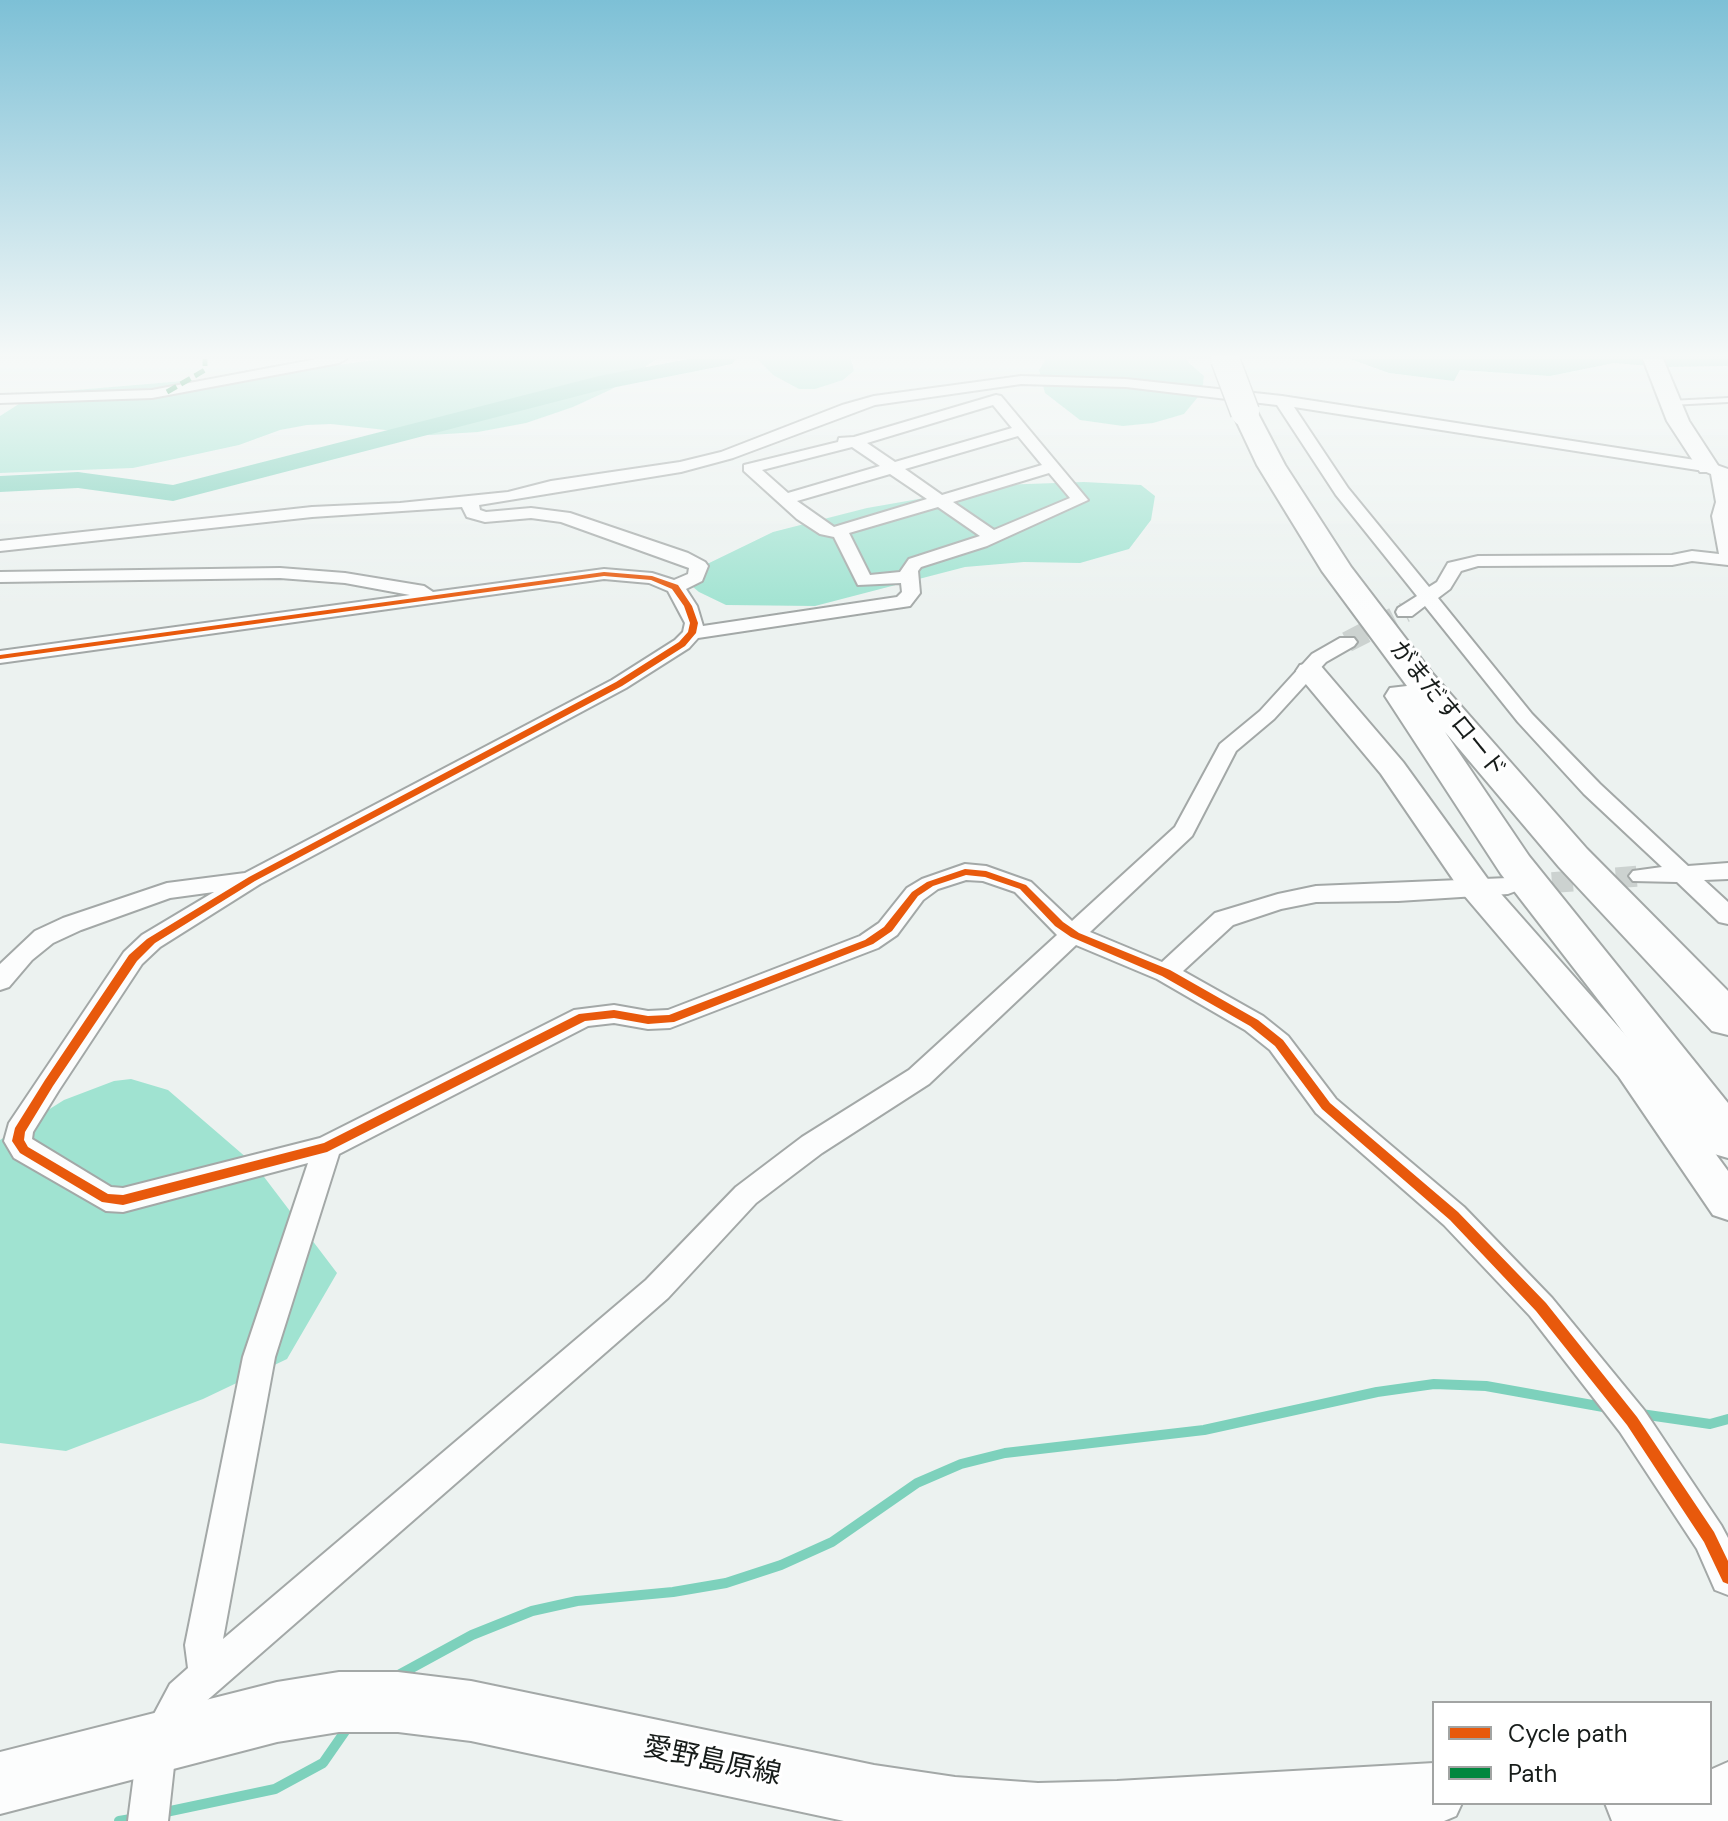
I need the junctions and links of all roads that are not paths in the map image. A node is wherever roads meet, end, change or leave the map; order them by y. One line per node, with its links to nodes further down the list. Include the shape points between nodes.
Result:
1 (755, 444): 11 (street)
2 (816, 444): 11 (street, via 747,459)
3 (847, 444): 15 (street, via 750,468)
4 (858, 444): 13 (street)
5 (974, 444): 13 (street)
6 (1034, 444): 12 (street)
7 (1261, 444): 22 (highway, がまだすロード, bridge)
8 (1311, 444): 27 (street)
9 (1546, 444): 14 (street)
10 (1696, 444): 14 (street)
11 (727, 455): 17 (street)
12 (1053, 467): 16 (street); 19 (street, via 1080,500)
13 (892, 468): 15 (street); 16 (street)
14 (1718, 472): 21 (street)
15 (785, 499): 18 (street, via 826,530)
16 (941, 501): 18 (street); 19 (street)
17 (469, 502): 20 (street, via 312,512); 25 (street, via 473,513 485,517 554,514 699,566 696,577)
18 (840, 532): 24 (street, via 864,581)
19 (990, 535): 24 (street, via 915,563)
20 (0, 546)
21 (1728, 557): 27 (street, via 1478,561 1454,567)
22 (1338, 571): 33 (highway, がまだすロード); 45 (highway, via 1378,655 1483,819)
23 (0, 577): 26 (street, via 280,573 345,578)
24 (909, 577): 29 (street, via 911,593 903,602)
25 (675, 587): 26 (street, via 652,578 604,574); 29 (street, via 688,606)
26 (436, 597): 31 (street)
27 (1429, 597): 28 (street); 35 (street, via 1525,718)
28 (1405, 612)
29 (692, 633): 37 (street, via 619,684)
30 (1347, 642): 32 (street, via 1326,652)
31 (0, 657)
32 (1310, 671): 38 (street); 40 (street, via 1227,748 1184,831)
33 (1508, 785): 43 (highway); 44 (highway, がまだすロード)
34 (1728, 871): 35 (street)
35 (1680, 873): 36 (street); 39 (street)
36 (1641, 876)
37 (252, 879): 42 (street, via 167,891 72,924 33,946); 46 (street, via 151,941 133,958 57,1070 18,1141 24,1150 106,1199 123,1200)
38 (1492, 886): 41 (street, via 1316,894 1244,911 1210,929); 47 (street, via 1632,1067)
39 (1728, 916)
40 (1075, 935): 41 (street); 46 (street, via 1023,887 1004,878 965,872 945,877 915,894 888,929 869,942 670,1019 583,1017); 49 (street, via 919,1077 812,1145 746,1195 657,1289)
41 (1166, 973): 48 (street, via 1279,1043 1326,1106 1454,1216 1541,1307 1626,1413 1709,1537)
42 (0, 981)
43 (1728, 985)
44 (1728, 1019)
45 (1728, 1139)
46 (327, 1147): 49 (street, via 259,1357 203,1645)
47 (1728, 1203)
48 (1728, 1577)
49 (207, 1674): 50 (street, via 183,1697)
50 (157, 1744): 51 (main road, 愛野島原線); 52 (main road, 愛野島原線, via 277,1712 367,1702 471,1711 955,1809 1117,1813); 54 (street)
51 (0, 1783)
52 (1432, 1794)
53 (1654, 1805): 55 (main road)
54 (149, 1815)
55 (1728, 1817)

